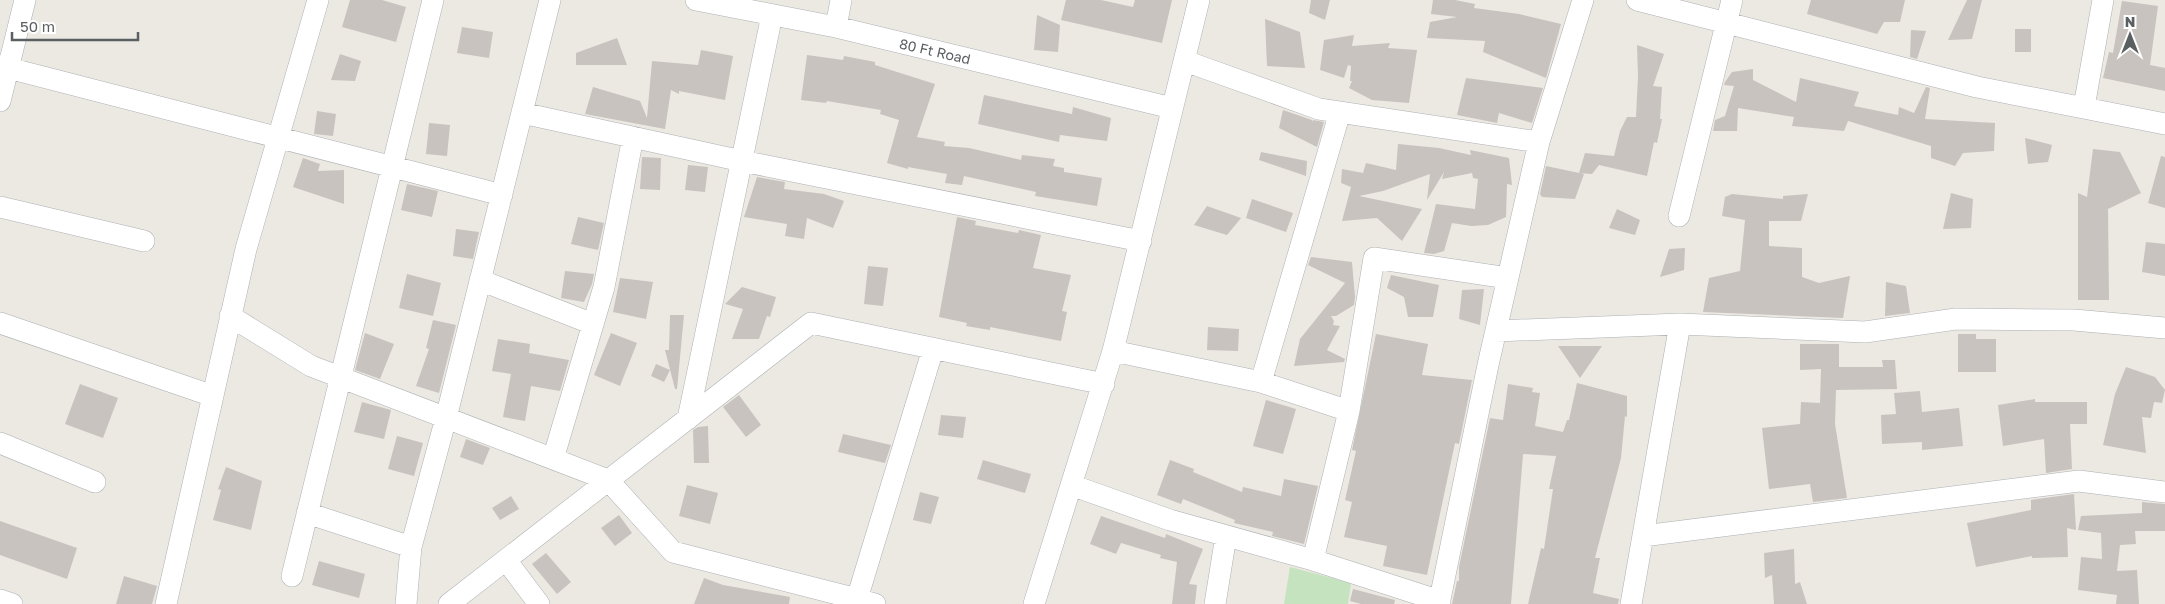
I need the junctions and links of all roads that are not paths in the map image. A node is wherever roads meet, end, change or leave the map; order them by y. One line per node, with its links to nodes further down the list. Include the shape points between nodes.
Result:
1 (25, 0): 16 (street)
2 (318, 0): 24 (street)
3 (433, 0): 27 (street)
4 (550, 0): 21 (street)
5 (696, 0): 12 (street, 80 Ft Road)
6 (840, 0): 14 (street)
7 (1199, 0): 15 (street)
8 (1583, 0): 25 (street)
9 (1637, 0): 13 (street)
10 (1732, 0): 13 (street)
11 (2103, 0): 18 (street)
12 (772, 15): 14 (street, 80 Ft Road); 26 (street)
13 (1726, 23): 18 (street, via 1977,87); 30 (street)
14 (836, 28): 19 (street, 80 Ft Road)
15 (1185, 60): 19 (street); 20 (street, via 1318,109)
16 (4, 67): 17 (street); 24 (street)
17 (0, 101)
18 (2084, 107): 22 (street)
19 (1172, 108): 32 (street)
20 (1340, 112): 25 (street); 44 (street)
21 (522, 113): 23 (street); 28 (street)
22 (2165, 124)
23 (633, 137): 26 (street); 37 (street, via 604,287)
24 (278, 138): 27 (street); 35 (street)
25 (1539, 142): 33 (street)
26 (742, 161): 32 (street); 49 (street)
27 (392, 167): 28 (street); 43 (street)
28 (502, 195): 34 (street)
29 (0, 207): 31 (street)
30 (1679, 216)
31 (144, 241)
32 (1141, 241): 42 (street)
33 (1508, 278): 40 (street); 47 (street, via 1374,258)
34 (480, 280): 37 (street); 48 (street)
35 (230, 316): 43 (street, via 311,366); 46 (street)
36 (0, 323): 46 (street)
37 (593, 324): 51 (street)
38 (1680, 324): 39 (street, via 1865,332 1966,319 2074,320); 40 (street); 58 (street)
39 (2165, 328)
40 (1496, 331): 65 (street)
41 (933, 349): 45 (street); 49 (street, via 811,323); 64 (street)
42 (1113, 351): 44 (street); 45 (street)
43 (341, 377): 48 (street); 56 (street)
44 (1261, 382): 47 (street)
45 (1104, 384): 54 (street)
46 (213, 396): 67 (street)
47 (1349, 411): 61 (street)
48 (446, 418): 51 (street); 59 (street)
49 (688, 419): 52 (street)
50 (0, 443): 53 (street)
51 (553, 459): 52 (street)
52 (608, 480): 60 (street); 64 (street, via 673,552)
53 (95, 482)
54 (1071, 485): 57 (street); 71 (street)
55 (2165, 492): 58 (street, via 2079,481)
56 (307, 512): 59 (street); 62 (street)
57 (1226, 536): 61 (street); 72 (street)
58 (1643, 536): 73 (street)
59 (411, 547): 68 (street)
60 (506, 560): 69 (street); 70 (street)
61 (1313, 560): 65 (street)
62 (292, 576)
63 (0, 600): 66 (street)
64 (862, 602)
65 (1439, 602)
66 (12, 604)
67 (166, 604)
68 (406, 604)
69 (449, 604)
70 (539, 604)
71 (1034, 604)
72 (1215, 604)
73 (1631, 604)

